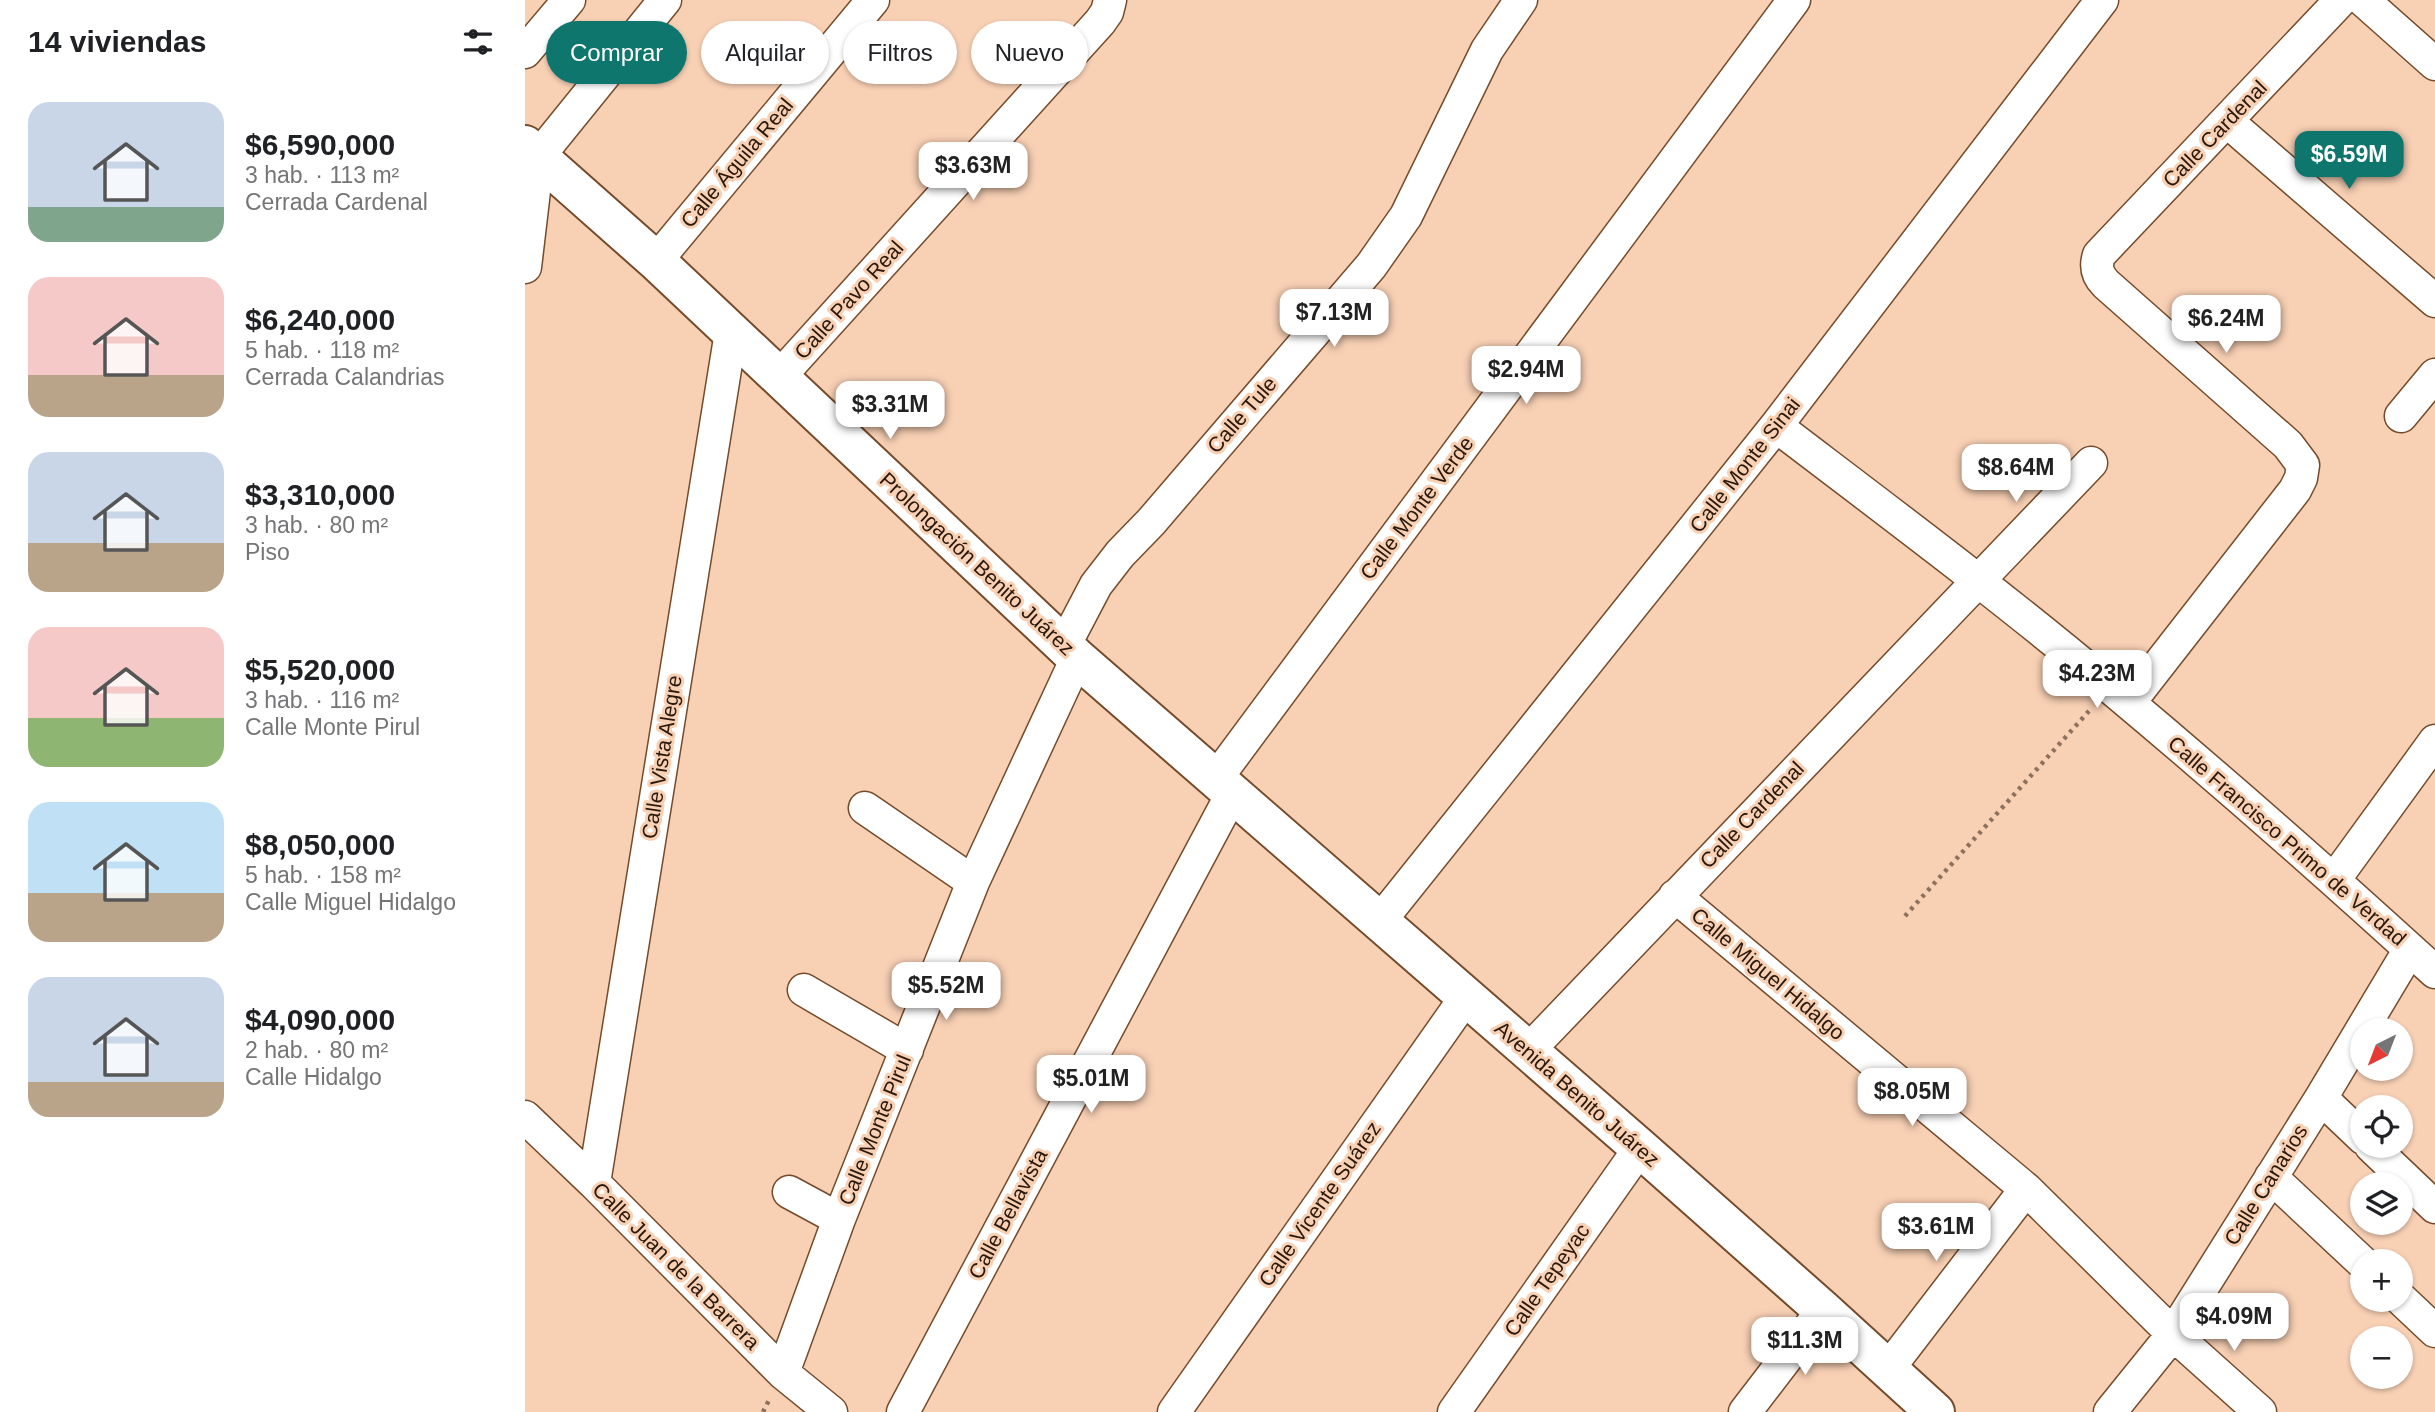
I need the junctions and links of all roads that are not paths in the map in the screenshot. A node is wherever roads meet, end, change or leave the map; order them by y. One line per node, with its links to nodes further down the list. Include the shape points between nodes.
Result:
1 (569, 0): 10 (street)
2 (666, 0): 13 (street)
3 (873, 0): 14 (street, Calle Águila Real)
4 (1110, 0): 19 (street, Calle Pavo Real, via 1100,22)
5 (1521, 0): 24 (street, Calle Tule, via 1487,50 1406,216 1371,266 1096,585)
6 (1794, 0): 27 (street, Calle Monte Verde)
7 (2102, 0): 21 (street, Calle Monte Sinai)
8 (2341, 0): 12 (street, Calle Cardenal)
9 (2363, 0): 11 (street)
10 (525, 52)
11 (2435, 64)
12 (2228, 122): 16 (street); 25 (street, Calle Cardenal, via 2099,255 2097,271 2106,284 2297,454 2303,465 2301,478)
13 (531, 151): 14 (main road, Prolongación Benito Juárez); 15 (street)
14 (656, 261): 17 (main road, Prolongación Benito Juárez)
15 (525, 267)
16 (2435, 301)
17 (731, 332): 19 (main road, Prolongación Benito Juárez); 45 (street, Calle Vista Alegre)
18 (2435, 375): 20 (street)
19 (779, 377): 24 (main road, Prolongación Benito Juárez)
20 (2401, 416)
21 (1776, 426): 23 (street, Calle Francisco Primo de Verdad); 32 (street, Calle Monte Sinai)
22 (2091, 463): 23 (street, Calle Cardenal)
23 (1978, 581): 25 (street, Calle Francisco Primo de Verdad); 31 (street, Calle Cardenal)
24 (1070, 652): 27 (main road, Prolongación Benito Juárez); 30 (street, Calle Monte Pirul)
25 (2120, 695): 29 (street, Calle Francisco Primo de Verdad)
26 (2435, 741): 29 (street)
27 (1224, 787): 32 (main road, Avenida Benito Juárez); 58 (street, Calle Bellavista)
28 (865, 808): 30 (street)
29 (2334, 880): 33 (street, Calle Francisco Primo de Verdad)
30 (972, 882): 37 (street, Calle Monte Pirul)
31 (1675, 896): 38 (street, Calle Cardenal); 46 (street, Calle Miguel Hidalgo)
32 (1379, 922): 36 (main road, Avenida Benito Juárez)
33 (2410, 949): 34 (street, Calle Francisco Primo de Verdad); 39 (street, Calle Canarios)
34 (2435, 972)
35 (804, 990): 37 (street)
36 (1466, 997): 38 (main road, Avenida Benito Juárez); 59 (street, Calle Vicente Suárez)
37 (907, 1050): 49 (street, Calle Monte Pirul)
38 (1528, 1051): 42 (main road, Avenida Benito Juárez)
39 (2321, 1098): 41 (street); 44 (street, Calle Canarios)
40 (525, 1117): 45 (street, Calle Juan de la Barrera)
41 (2350, 1126)
42 (1640, 1148): 51 (main road, Avenida Benito Juárez); 60 (street, Calle Tepeyac)
43 (2384, 1158): 48 (street)
44 (2271, 1177): 50 (street); 54 (street, Calle Canarios)
45 (594, 1183): 56 (street, Calle Juan de la Barrera)
46 (2026, 1189): 54 (street, Calle Miguel Hidalgo); 55 (street)
47 (789, 1192): 49 (street)
48 (2435, 1207)
49 (839, 1219): 56 (street, Calle Monte Pirul)
50 (2350, 1251)
51 (1823, 1310): 55 (main road, Avenida Benito Juárez); 61 (street)
52 (2413, 1310): 53 (street)
53 (2435, 1331)
54 (2173, 1334): 63 (street, Calle Canarios); 64 (street, Calle Miguel Hidalgo)
55 (1888, 1369): 62 (main road, Avenida Benito Juárez)
56 (783, 1373): 57 (street, Calle Juan de la Barrera)
57 (831, 1412)
58 (903, 1412)
59 (1174, 1412)
60 (1454, 1412)
61 (1745, 1412)
62 (1934, 1412)
63 (2110, 1412)
64 (2260, 1412)

